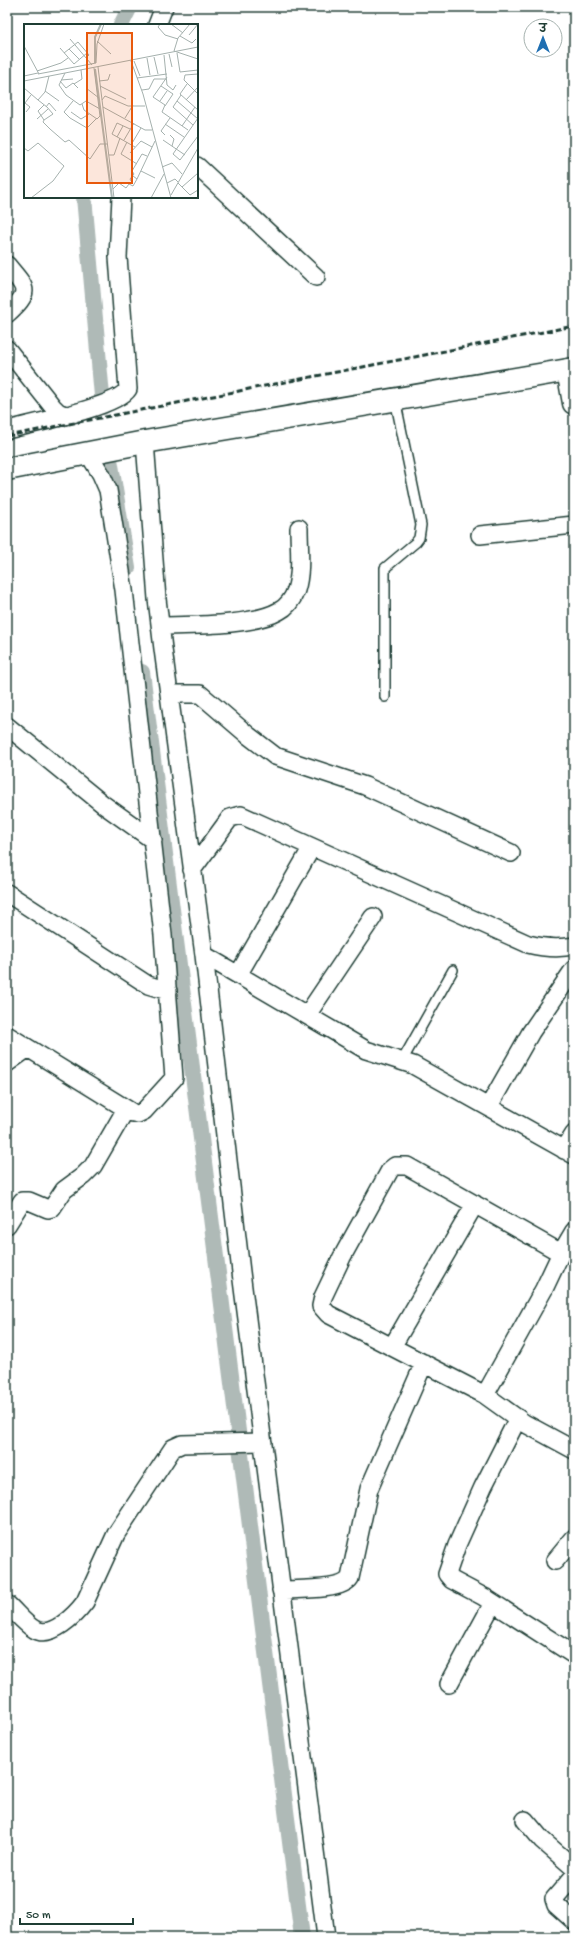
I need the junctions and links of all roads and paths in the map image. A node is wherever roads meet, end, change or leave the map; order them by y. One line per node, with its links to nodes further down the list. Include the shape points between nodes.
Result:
1 (164, 7): 2 (street)
2 (157, 24)
3 (198, 167): 6 (street)
4 (121, 198): 12 (street, via 118,263 128,386 124,395 118,398)
5 (7, 265): 7 (street, via 22,283 24,294 21,301)
6 (316, 276)
7 (7, 314)
8 (7, 349): 12 (street, via 53,407)
9 (571, 369): 10 (main road); 11 (main road)
10 (395, 399): 14 (main road); 22 (lane, via 421,525 416,542 385,568)
11 (574, 403)
12 (65, 415): 13 (street)
13 (7, 430)
14 (145, 442): 15 (main road); 20 (street)
15 (92, 453): 16 (main road); 24 (street, via 108,490 124,590)
16 (7, 469)
17 (574, 525): 19 (street)
18 (299, 528): 20 (street, via 298,579 289,602 280,611 266,617 232,623)
19 (480, 535)
20 (161, 626): 21 (street)
21 (169, 694): 26 (street, via 200,694 275,756 365,786); 27 (street)
22 (385, 697)
23 (7, 726): 24 (street, via 104,805)
24 (153, 840): 35 (street)
25 (312, 847): 27 (street, via 244,816 236,815 230,818); 30 (street, via 528,944 542,948); 34 (street)
26 (510, 853)
27 (192, 870): 31 (street)
28 (7, 894): 35 (street, via 148,985)
29 (372, 917): 36 (street)
30 (574, 946)
31 (204, 956): 34 (street); 53 (street)
32 (574, 969): 41 (street, via 531,1032)
33 (453, 970): 39 (lane)
34 (238, 974): 36 (street)
35 (168, 990): 42 (street, via 174,1078 144,1111 138,1114)
36 (307, 1015): 39 (street, via 366,1050)
37 (7, 1035): 38 (street)
38 (28, 1048): 40 (street); 42 (street)
39 (402, 1061): 41 (street)
40 (7, 1063)
41 (489, 1106): 44 (street)
42 (126, 1109): 46 (street, via 93,1166 64,1190 52,1208 22,1201)
43 (574, 1134): 44 (street)
44 (569, 1152)
45 (475, 1204): 48 (street); 49 (street); 49 (street, via 407,1166 395,1166 390,1170 342,1257 321,1306 328,1314)
46 (7, 1225)
47 (574, 1231): 48 (street)
48 (561, 1253): 51 (street)
49 (392, 1347): 50 (street)
50 (424, 1363): 51 (street); 57 (street, via 369,1489 350,1578 345,1584 336,1586)
51 (485, 1395): 52 (street)
52 (518, 1418): 54 (street); 58 (street, via 483,1487 447,1574 452,1580)
53 (260, 1441): 57 (street); 59 (street, via 182,1444 174,1448 116,1534 85,1602 77,1612 56,1628 40,1632 34,1630)
54 (574, 1450)
55 (574, 1538): 56 (street)
56 (555, 1561)
57 (281, 1590): 66 (street)
58 (493, 1603): 60 (street); 61 (street)
59 (7, 1604)
60 (574, 1655)
61 (449, 1684)
62 (525, 1820): 63 (street, via 542,1840)
63 (574, 1868)
64 (574, 1876): 65 (street, via 554,1899 556,1905)
65 (574, 1921)
66 (326, 1937)

